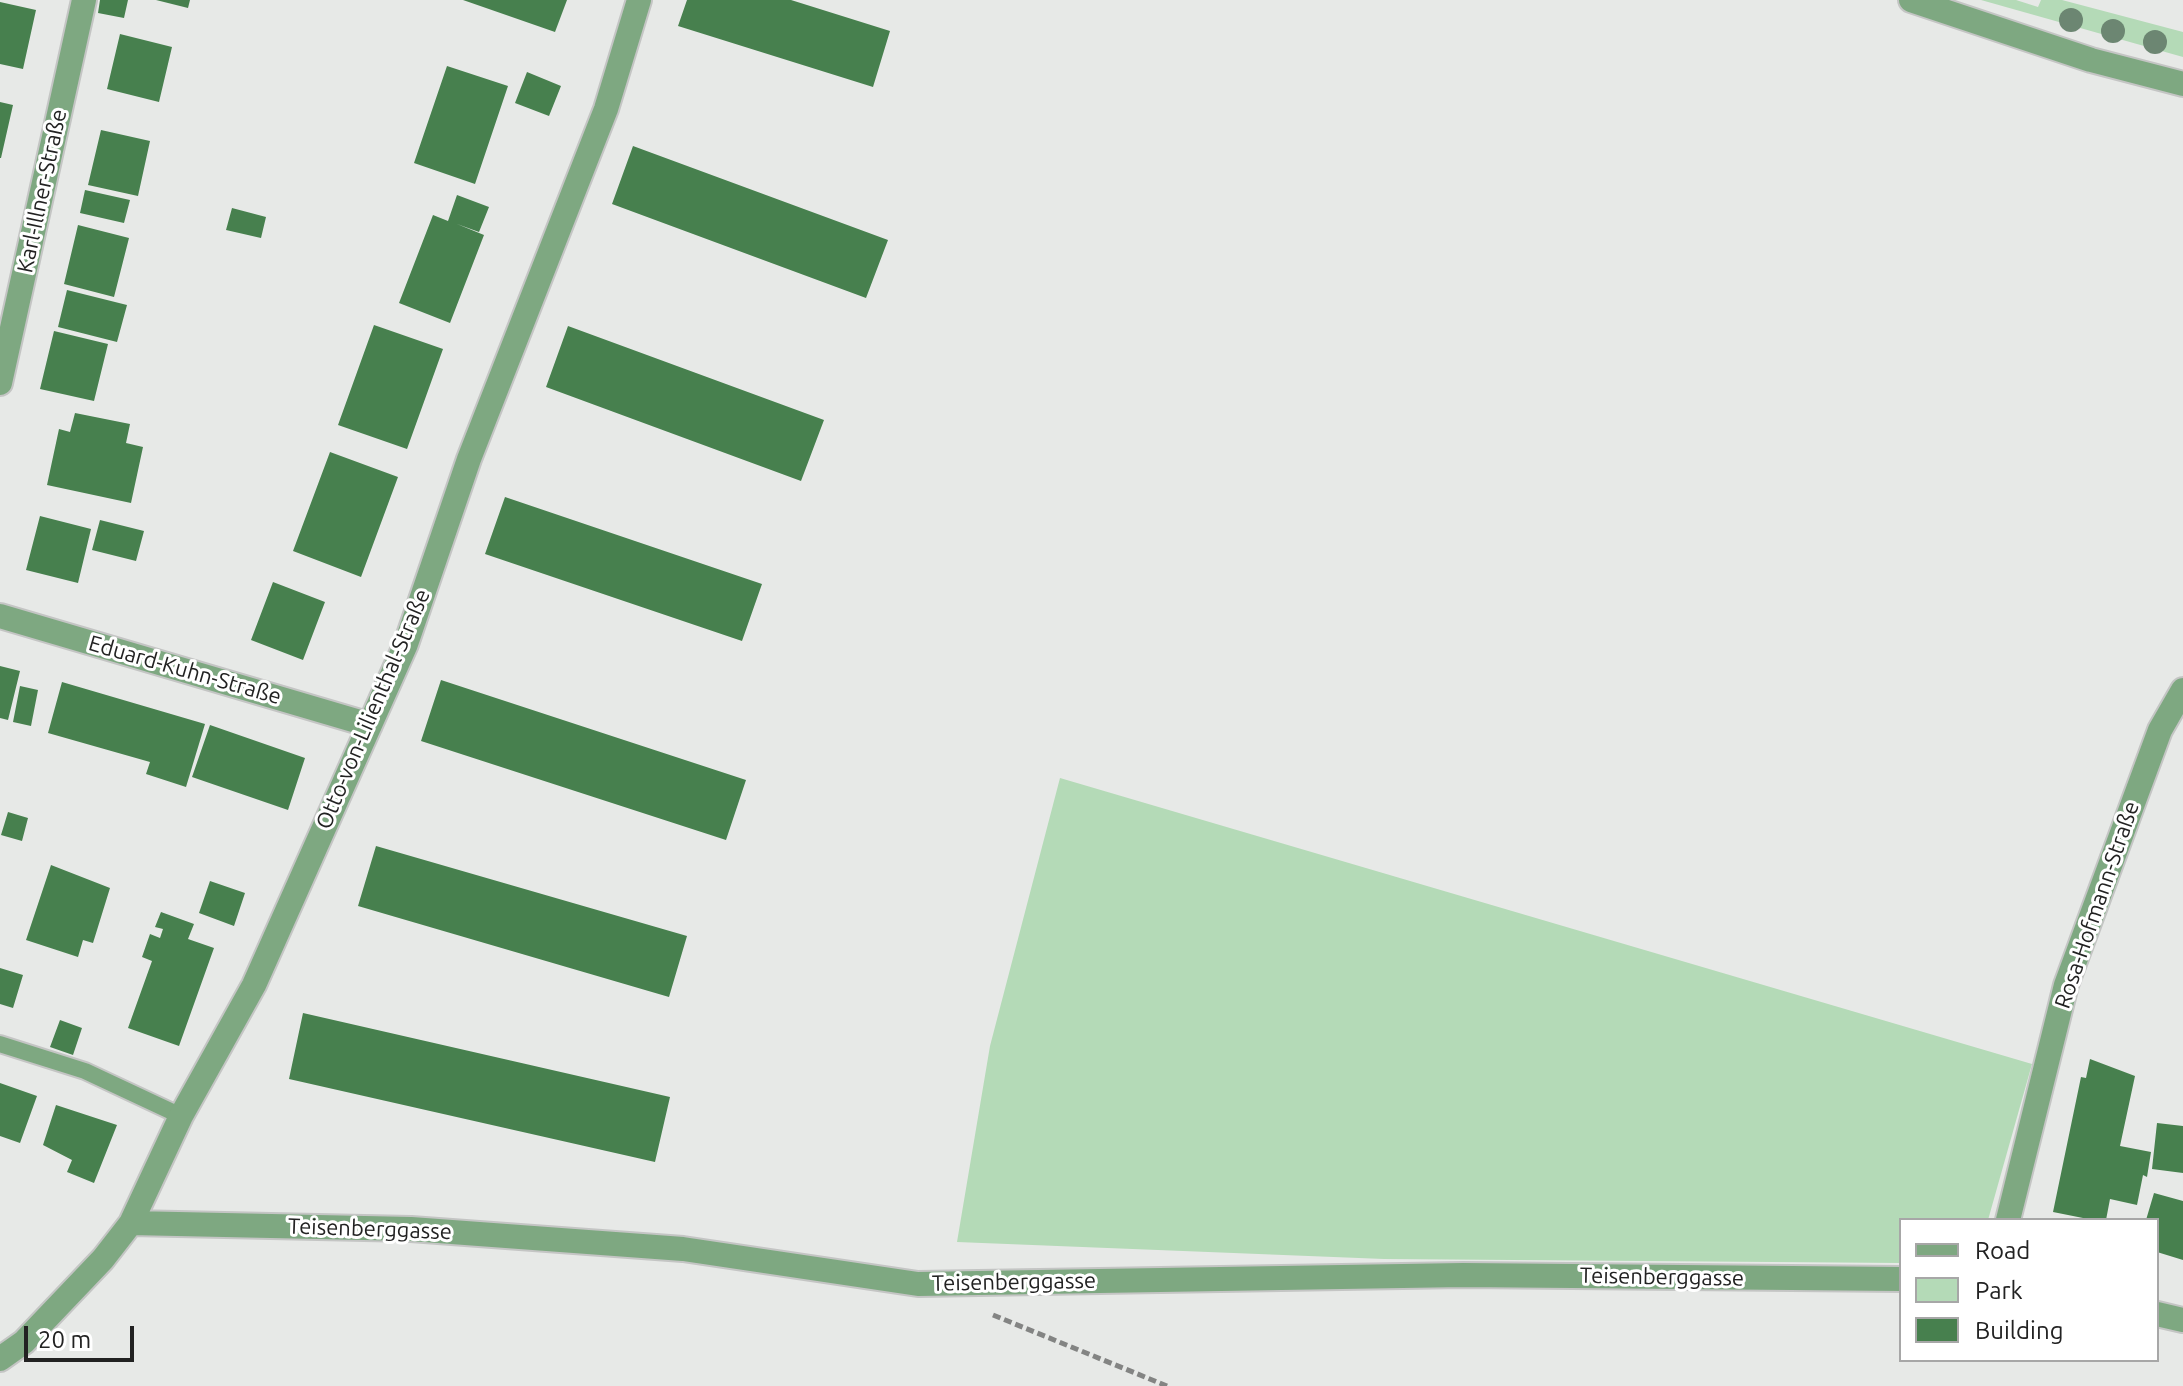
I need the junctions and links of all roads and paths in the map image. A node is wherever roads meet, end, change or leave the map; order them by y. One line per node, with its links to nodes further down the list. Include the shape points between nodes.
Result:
1 (84, 0): 5 (street, Karl-Illner-Straße)
2 (639, 0): 8 (street, Otto-von-Lilienthal-Straße, via 606,109 469,459 406,644)
3 (1911, 0): 4 (street, via 2091,60)
4 (2183, 84)
5 (0, 383)
6 (0, 616): 8 (street, Eduard-Kuhn-Straße)
7 (2183, 690): 11 (street, Rosa-Hofmann-Straße, via 2160,730 2066,985)
8 (370, 725): 10 (street, Otto-von-Lilienthal-Straße, via 254,985)
9 (0, 1044): 10 (lane, via 85,1071)
10 (181, 1116): 12 (street, Otto-von-Lilienthal-Straße)
11 (2008, 1218)
12 (131, 1223): 13 (street, Teisenberggasse, via 411,1229 668,1248 918,1284 1463,1275); 17 (street, Otto-von-Lilienthal-Straße, via 24,1342)
13 (1899, 1279)
14 (991, 1314): 18 (path)
15 (2159, 1314): 16 (street)
16 (2183, 1320)
17 (0, 1359)
18 (1167, 1386)

